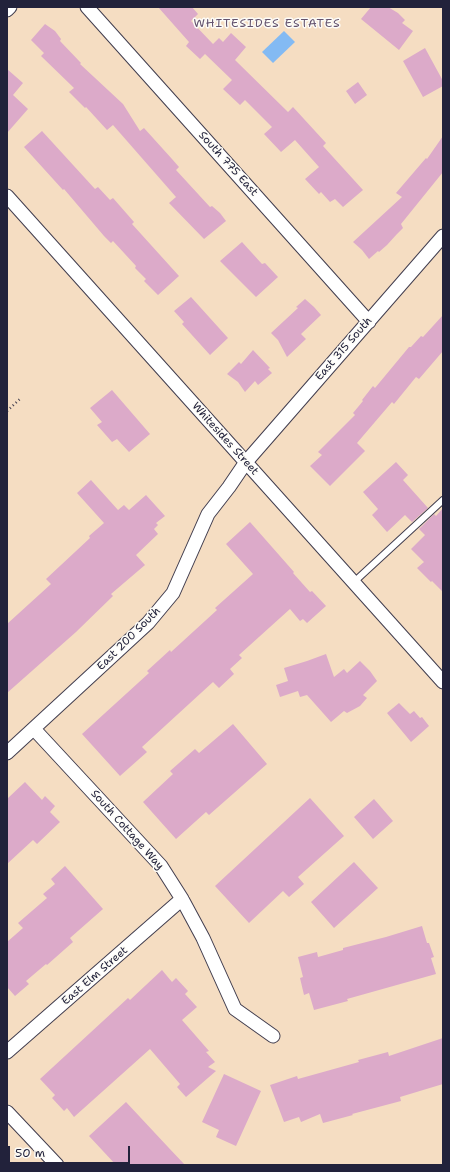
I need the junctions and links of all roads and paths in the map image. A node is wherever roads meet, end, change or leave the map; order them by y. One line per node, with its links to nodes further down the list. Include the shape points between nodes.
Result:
1 (10, 7): 3 (street)
2 (87, 7): 6 (street, South 775 East)
3 (7, 10)
4 (7, 196): 9 (street, Whitesides Street)
5 (443, 236): 6 (street, East 315 South)
6 (368, 322): 9 (street, East 315 South)
7 (20, 399): 8 (path)
8 (7, 411)
9 (246, 462): 11 (street, Whitesides Street); 13 (street, East 200 South, via 208,514 173,593 148,623)
10 (443, 500): 11 (lane)
11 (354, 582): 12 (street, Whitesides Street)
12 (443, 682)
13 (34, 729): 14 (street, East 200 South); 15 (street, South Cottage Way, via 161,866)
14 (7, 753)
15 (182, 899): 16 (street, South Cottage Way, via 235,1009); 17 (street, East Elm Street)
16 (274, 1036)
17 (7, 1052)
18 (7, 1112): 19 (street)
19 (57, 1165)

